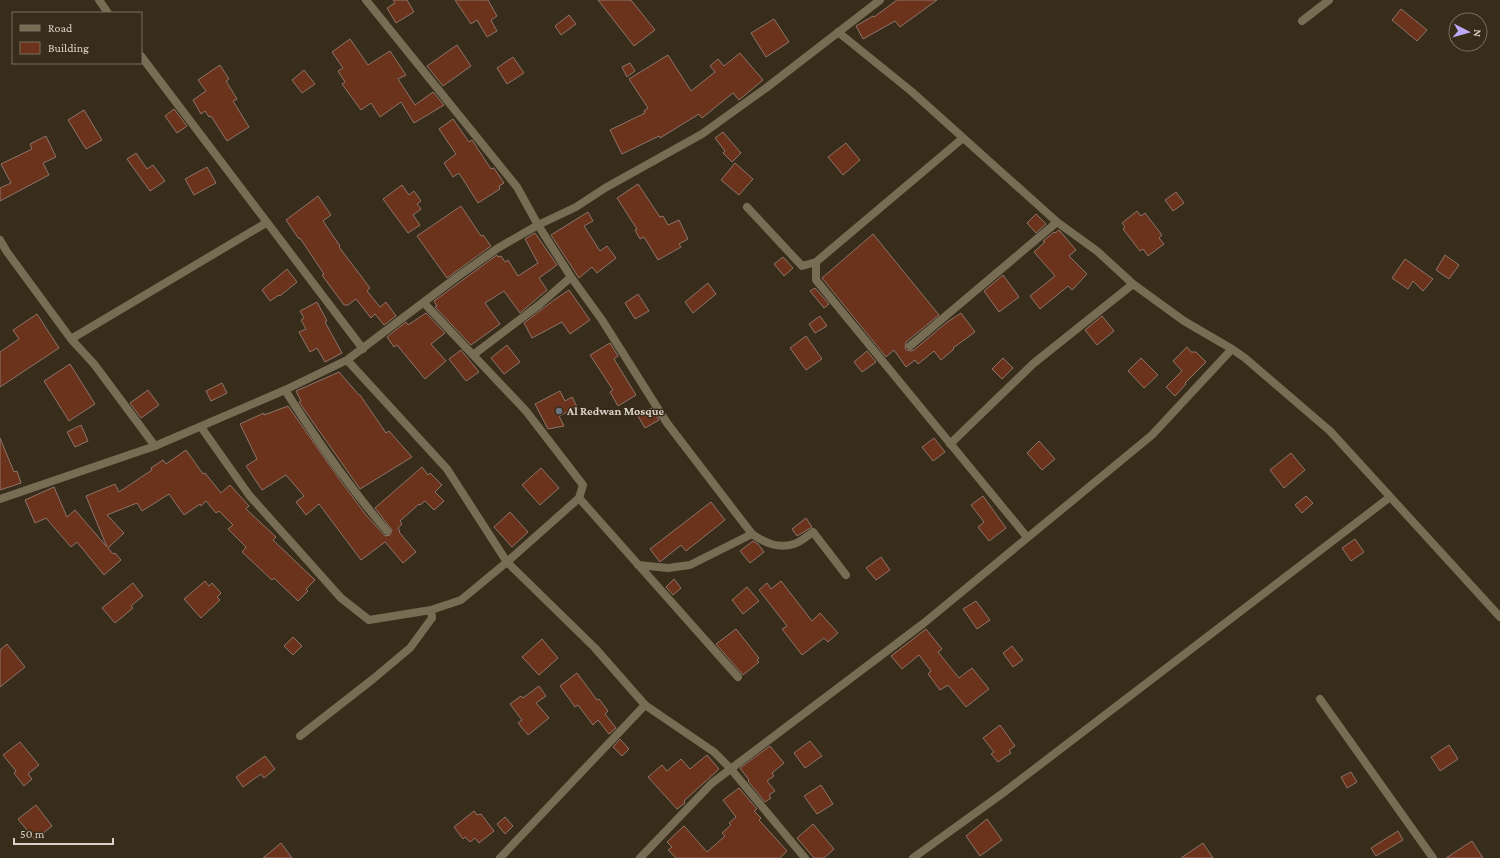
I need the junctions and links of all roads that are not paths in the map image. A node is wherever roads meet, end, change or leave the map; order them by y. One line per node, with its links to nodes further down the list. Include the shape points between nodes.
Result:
1 (99, 0): 5 (street)
2 (366, 0): 13 (street, via 517,186)
3 (880, 0): 7 (street)
4 (1329, 0): 6 (street)
5 (107, 12)
6 (1302, 21)
7 (838, 32): 9 (street, via 912,91); 13 (street, via 702,134 576,207)
8 (142, 57): 12 (street)
9 (963, 138): 11 (street); 15 (street)
10 (747, 207): 15 (street, via 802,266)
11 (1057, 222): 17 (street, via 1097,251); 20 (street)
12 (266, 223): 19 (street); 21 (street)
13 (538, 225): 16 (street); 18 (street, via 498,248)
14 (0, 240): 19 (street)
15 (816, 262): 27 (street, via 816,280)
16 (571, 278): 23 (street); 33 (street, via 602,320 667,423)
17 (1132, 284): 22 (street, via 1184,321); 27 (street, via 1034,364)
18 (424, 303): 21 (street); 23 (street)
19 (71, 339): 28 (street, via 94,364)
20 (910, 346)
21 (363, 349): 24 (street)
22 (1232, 349): 29 (street, via 1330,431); 34 (street, via 1152,435)
23 (474, 355): 30 (street, via 526,411 583,485)
24 (347, 360): 25 (street); 35 (street, via 447,469)
25 (285, 390): 26 (street); 32 (street, via 314,436)
26 (201, 427): 28 (street); 38 (street, via 248,495 341,598 369,620)
27 (950, 444): 34 (street)
28 (155, 446): 31 (street)
29 (1390, 497): 39 (street); 48 (street)
30 (579, 498): 35 (street); 36 (street)
31 (0, 499)
32 (387, 531)
33 (752, 534): 36 (street, via 690,565 668,568); 37 (street, via 765,543 777,546 795,544 813,532)
34 (1027, 537): 44 (street, via 924,623)
35 (507, 562): 38 (street, via 461,600); 42 (street, via 595,648)
36 (638, 565): 40 (street)
37 (846, 575)
38 (431, 610): 43 (street, via 432,618 410,648)
39 (1500, 617)
40 (738, 677)
41 (1320, 700): 49 (street)
42 (645, 705): 44 (street, via 714,752); 45 (street)
43 (300, 736)
44 (730, 768): 46 (street, via 712,783); 47 (street)
45 (500, 858)
46 (640, 858)
47 (805, 858)
48 (914, 858)
49 (1433, 858)

